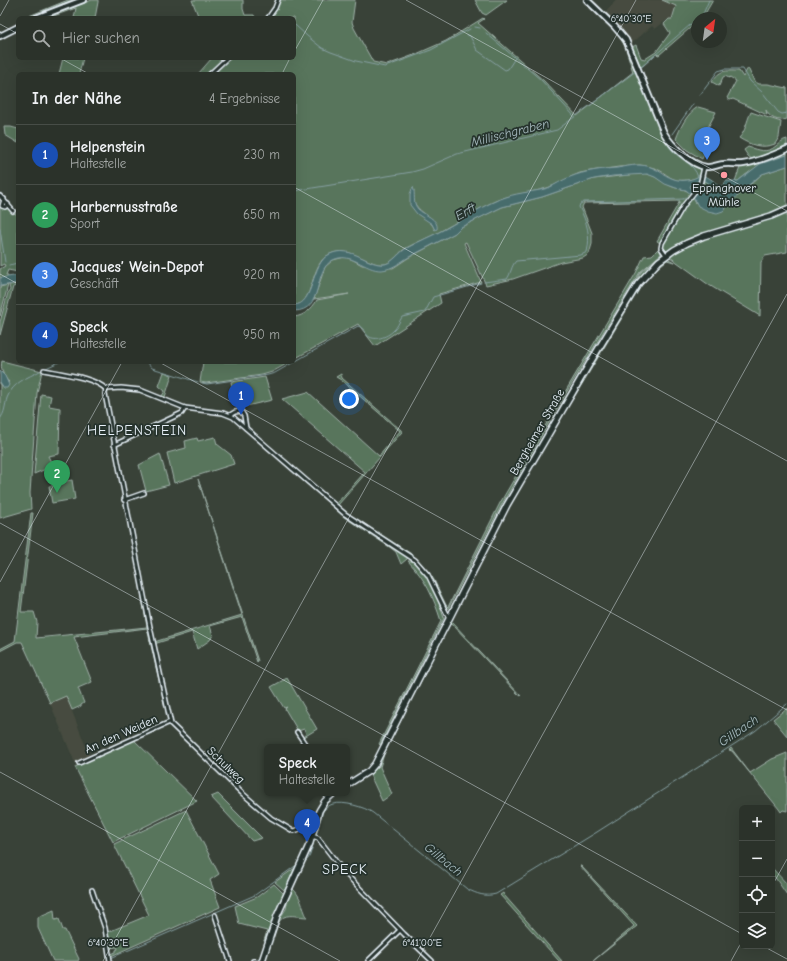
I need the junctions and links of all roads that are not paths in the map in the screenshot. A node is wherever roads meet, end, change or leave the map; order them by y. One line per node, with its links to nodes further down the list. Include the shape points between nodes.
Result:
1 (83, 0): 4 (main road)
2 (278, 0): 5 (street)
3 (587, 0): 11 (main road, via 624,38 668,140 682,154)
4 (41, 16)
5 (269, 16)
6 (16, 28): 7 (main road)
7 (0, 36)
8 (225, 60): 9 (street)
9 (212, 72)
10 (787, 149): 11 (main road, via 749,163)
11 (704, 167): 15 (street, via 701,183 684,205 662,243 662,250)
12 (0, 196): 14 (street)
13 (787, 209): 15 (main road, Bergheimer Straße, via 695,239)
14 (13, 211)
15 (666, 255): 24 (main road, Bergheimer Straße, via 645,275 621,311 507,505)
16 (44, 370): 17 (street, via 91,380)
17 (106, 389): 18 (street, via 140,390); 21 (street)
18 (185, 408): 19 (street); 21 (street, via 182,413)
19 (230, 415): 20 (street); 20 (street, via 241,411)
20 (246, 428): 24 (street, via 345,514 418,564 431,580)
21 (114, 445): 23 (street)
22 (144, 493): 23 (street)
23 (124, 500): 25 (street)
24 (450, 618): 29 (main road, Bergheimer Straße, via 373,767)
25 (170, 722): 28 (street, An den Weiden); 31 (street, Schulweg, via 271,818 293,831 309,826)
26 (297, 732): 27 (street)
27 (305, 744)
28 (79, 763)
29 (350, 783)
30 (331, 796): 31 (main road, via 321,805)
31 (315, 827): 32 (main road)
32 (312, 836): 35 (street, via 318,838 344,872); 40 (main road, via 288,893 284,910)
33 (92, 890): 37 (street, via 105,928)
34 (215, 916): 38 (street)
35 (400, 930): 36 (street); 41 (street)
36 (370, 960)
37 (110, 961)
38 (230, 961)
39 (253, 961): 40 (street)
40 (260, 961)
41 (432, 961)

